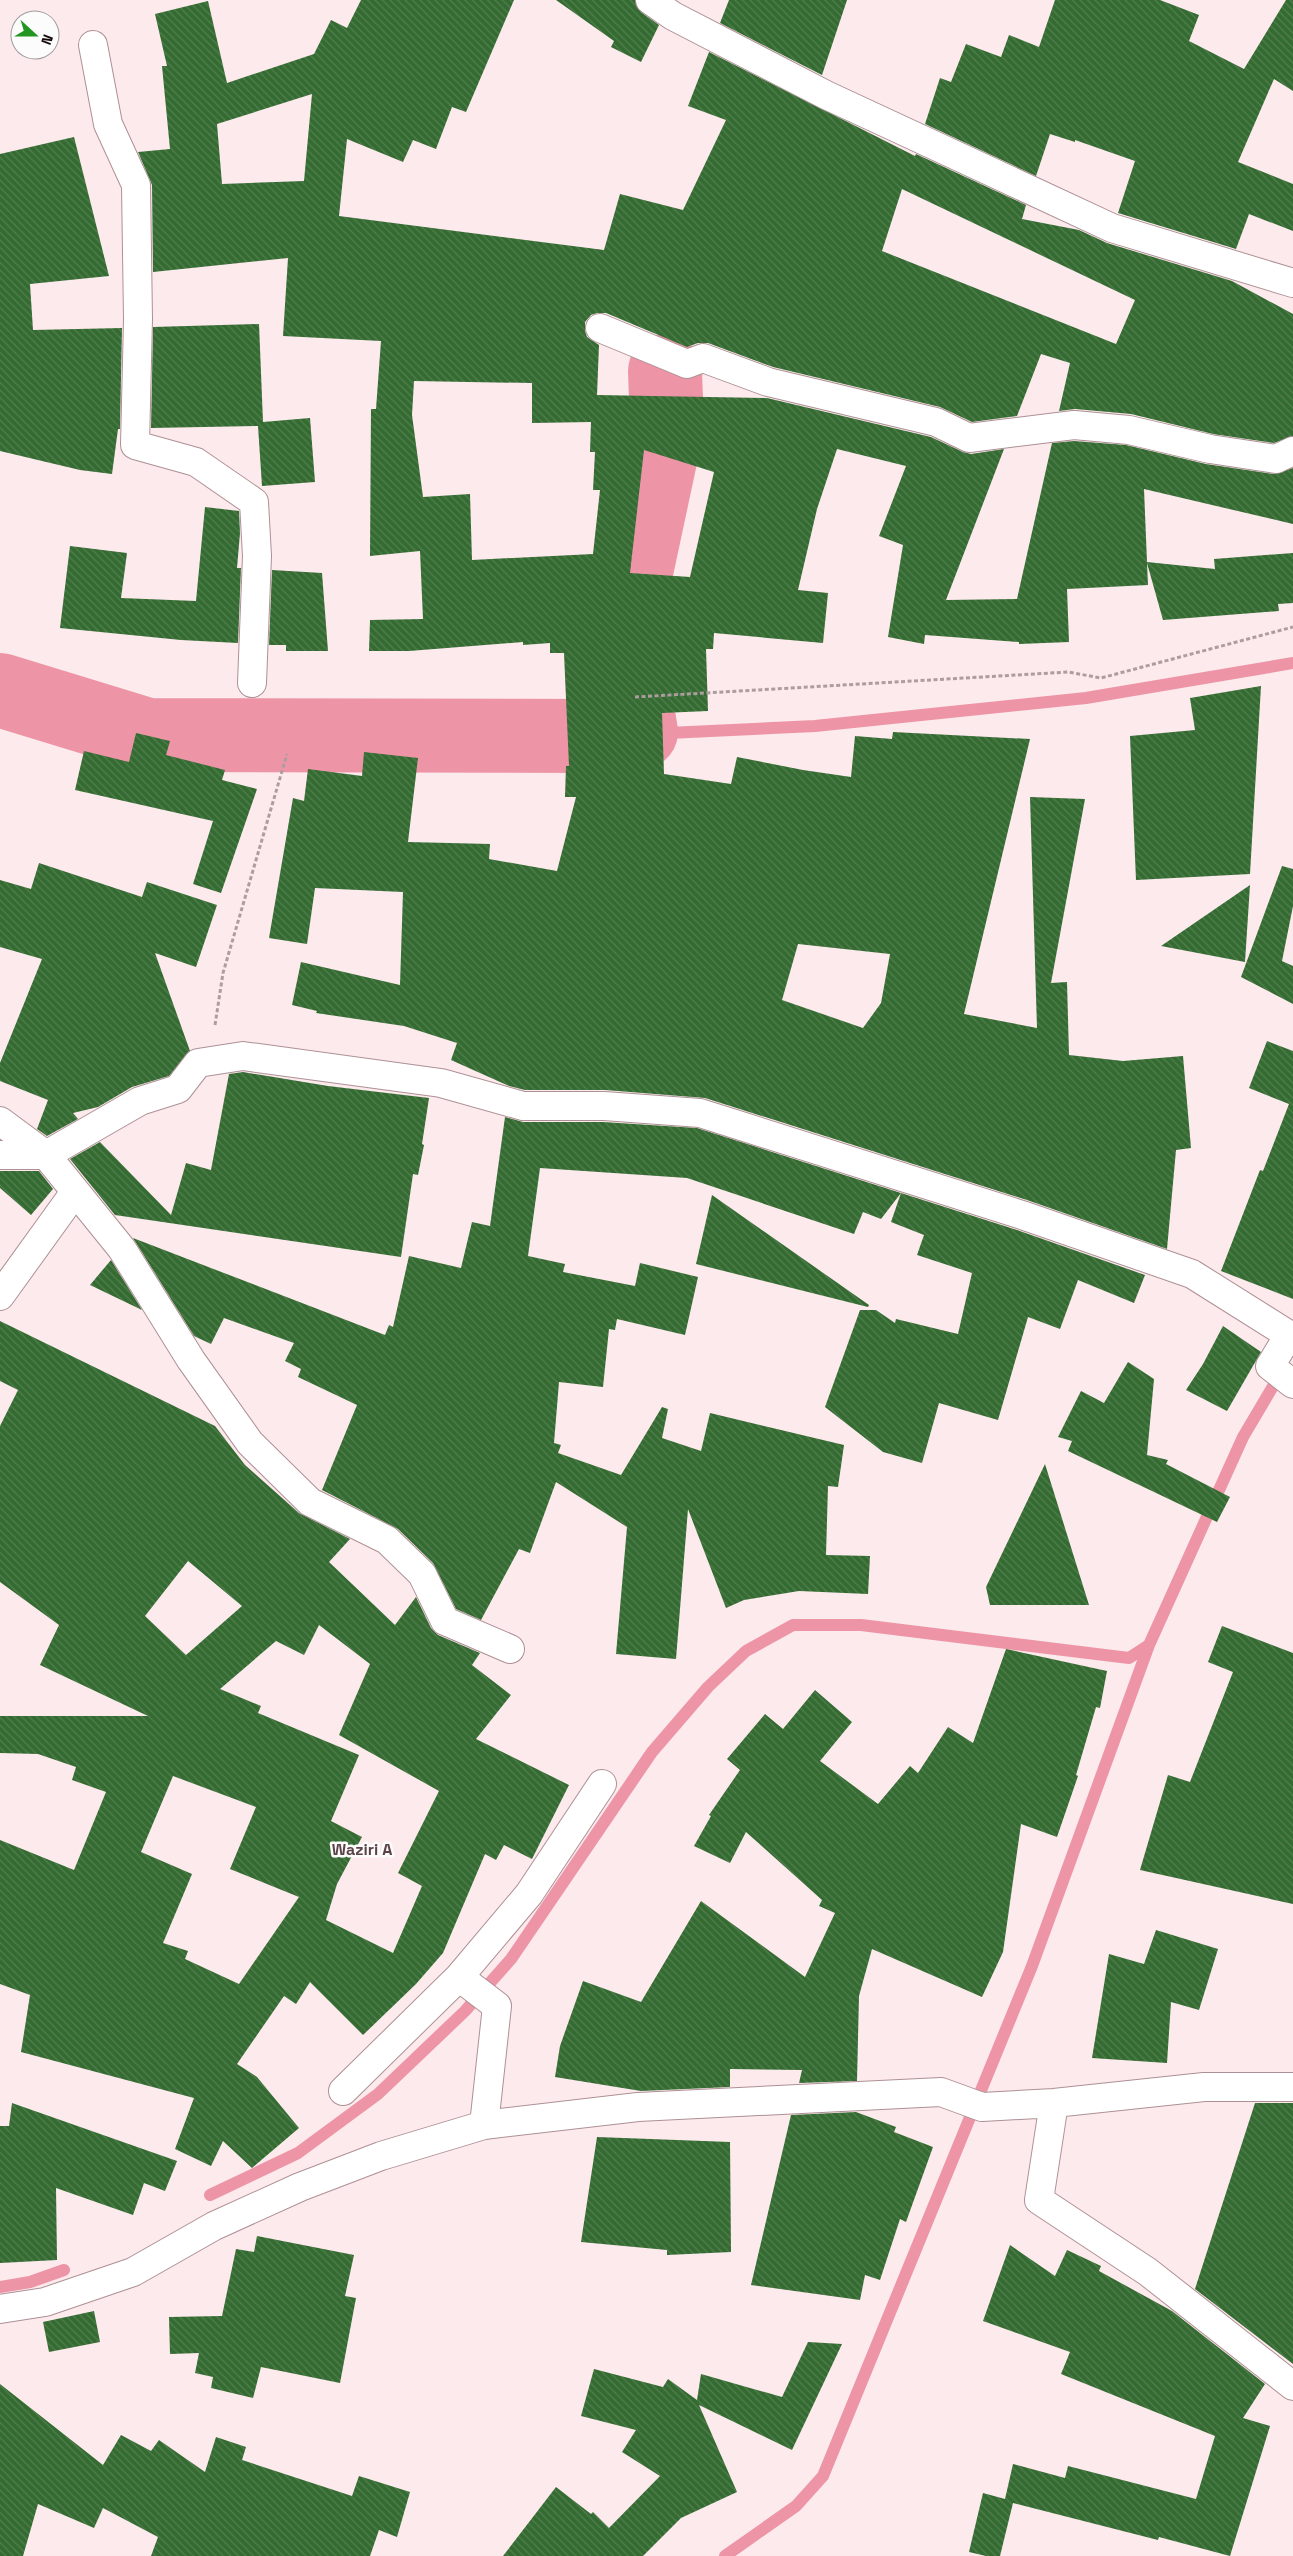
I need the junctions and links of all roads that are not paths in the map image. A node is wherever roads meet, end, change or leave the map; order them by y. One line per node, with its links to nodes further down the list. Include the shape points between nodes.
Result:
1 (650, 0): 3 (street, via 673,16 826,95 1112,228)
2 (93, 45): 6 (street, via 108,124 136,185 138,319 135,445 196,462 254,502 257,556)
3 (1293, 283)
4 (600, 328): 5 (street, via 688,364 703,358 768,382 936,422 969,438 1074,425 1129,430 1210,449 1276,459)
5 (1293, 452)
6 (252, 683)
7 (0, 1121): 9 (street)
8 (0, 1155): 9 (street)
9 (46, 1156): 10 (street); 12 (street, via 140,1101 178,1089 198,1063 243,1056 441,1083 523,1106 604,1106 700,1113 1022,1215 1192,1274 1289,1335 1270,1366)
10 (75, 1192): 11 (street); 13 (street, via 122,1249 191,1360 250,1444 310,1502 387,1540 422,1574 445,1621)
11 (0, 1296)
12 (1293, 1384)
13 (510, 1649)
14 (602, 1784): 15 (street, via 529,1894)
15 (460, 1977): 17 (street); 19 (street, via 497,2006)
16 (1293, 2087): 18 (street, via 1204,2087)
17 (343, 2092)
18 (1054, 2103): 19 (street, via 982,2107 940,2092 638,2107); 21 (street, via 1039,2200 1148,2272)
19 (484, 2125): 20 (street, via 381,2156 300,2187 214,2226 133,2272 45,2302)
20 (0, 2309)
21 (1293, 2386)

